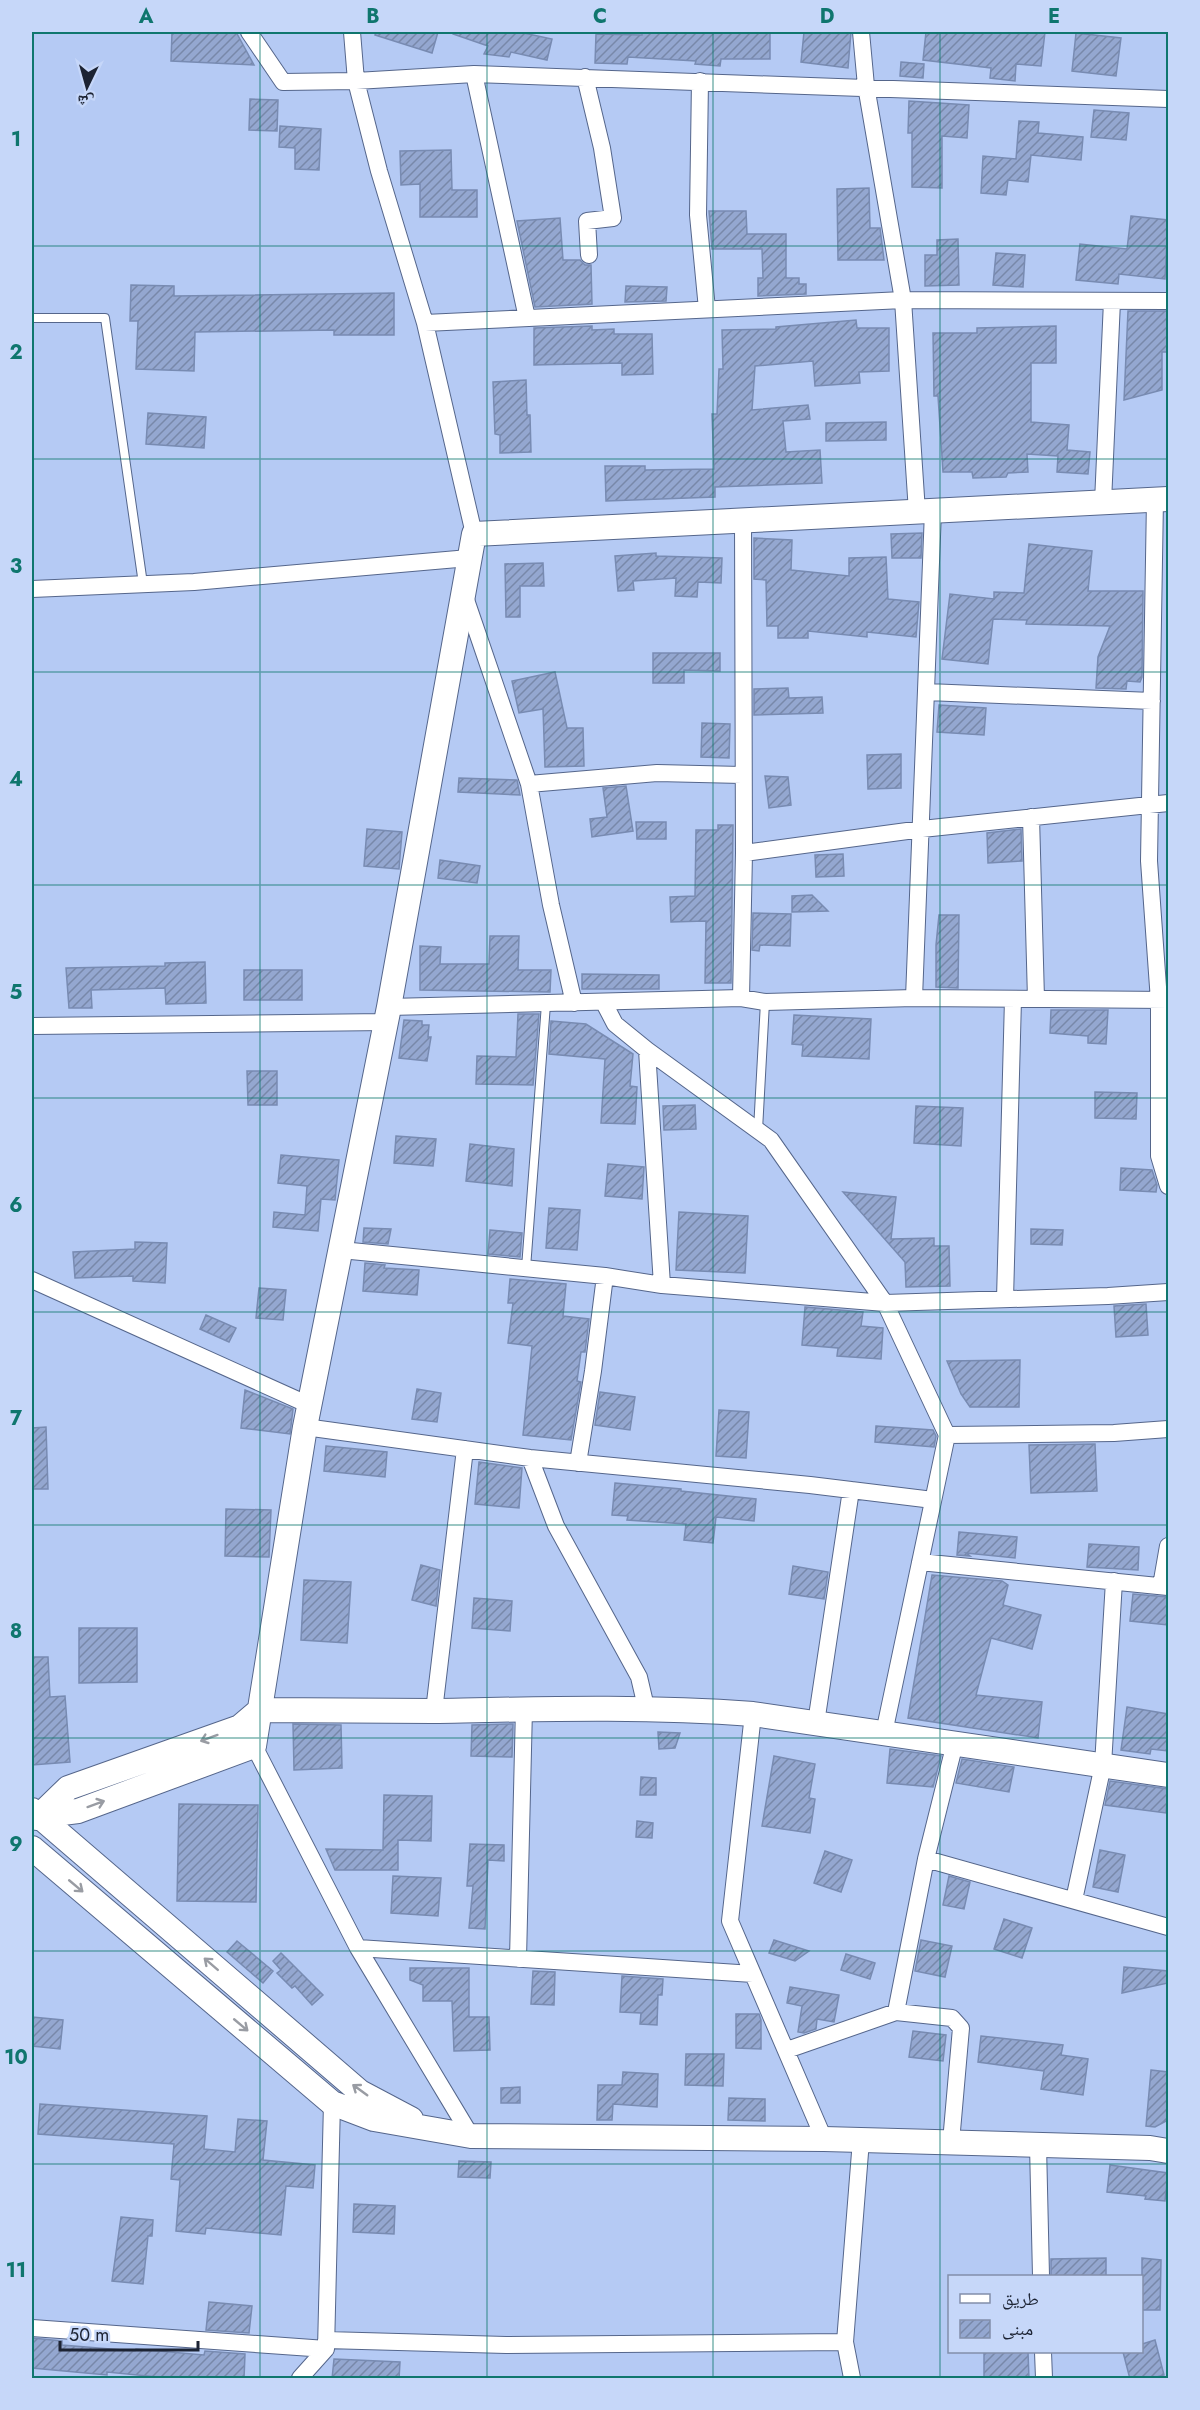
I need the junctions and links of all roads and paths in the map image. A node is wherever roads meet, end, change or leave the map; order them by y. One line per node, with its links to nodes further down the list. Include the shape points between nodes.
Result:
1 (249, 32): 6 (street, via 283,81)
2 (352, 32): 6 (street)
3 (861, 32): 8 (street)
4 (474, 74): 5 (street); 6 (street); 16 (street)
5 (585, 77): 7 (street); 10 (street, via 613,218 587,221)
6 (356, 81): 17 (street)
7 (700, 81): 8 (street); 14 (street, via 698,215)
8 (866, 87): 9 (street); 11 (street)
9 (1168, 99)
10 (589, 255)
11 (903, 300): 12 (street); 14 (street); 20 (street)
12 (1112, 301): 13 (street); 19 (street)
13 (1168, 301)
14 (707, 309): 16 (street)
15 (32, 318): 24 (lane, via 105,318)
16 (527, 318): 17 (street)
17 (425, 322): 22 (street)
18 (1162, 499): 19 (street); 28 (street)
19 (1103, 502): 20 (street)
20 (925, 511): 21 (street); 27 (street)
21 (743, 520): 22 (street); 29 (street)
22 (474, 534): 23 (street)
23 (469, 558): 24 (street); 26 (street)
24 (144, 584): 25 (street)
25 (32, 589)
26 (464, 591): 30 (street); 45 (street)
27 (927, 692): 28 (street); 34 (street)
28 (1152, 701): 32 (street)
29 (742, 775): 30 (street, via 657,773); 35 (street)
30 (529, 784): 42 (street)
31 (1168, 803): 32 (street)
32 (1150, 805): 33 (street); 40 (street, via 1149,861)
33 (1030, 817): 34 (street); 39 (street)
34 (922, 829): 35 (street); 37 (street)
35 (744, 854): 36 (street)
36 (741, 998): 41 (street); 43 (street)
37 (915, 998): 38 (street); 41 (street)
38 (1013, 999): 39 (street); 56 (street)
39 (1036, 999): 40 (street)
40 (1164, 1000): 49 (street, via 1159,1156)
41 (765, 1002): 48 (lane)
42 (574, 1003): 43 (street); 44 (street)
43 (604, 1003): 47 (street, via 615,1024)
44 (546, 1004): 45 (street); 51 (lane)
45 (388, 1015): 46 (street); 50 (street)
46 (32, 1026)
47 (646, 1050): 48 (street); 54 (street)
48 (758, 1131): 57 (street, via 771,1140)
49 (1168, 1186)
50 (341, 1250): 51 (street); 58 (street)
51 (526, 1268): 52 (street)
52 (605, 1276): 54 (street); 63 (street)
53 (32, 1280): 58 (street)
54 (662, 1285): 57 (street)
55 (1168, 1292): 56 (street)
56 (1005, 1299): 57 (street)
57 (885, 1303): 60 (street)
58 (307, 1416): 61 (street); 72 (street)
59 (1168, 1429): 60 (street)
60 (947, 1435): 65 (street)
61 (465, 1449): 62 (street); 73 (street)
62 (530, 1458): 63 (street); 70 (street, via 556,1526 639,1677)
63 (578, 1462): 64 (street)
64 (851, 1490): 65 (street); 75 (street)
65 (933, 1500): 67 (street)
66 (1168, 1546): 69 (street)
67 (920, 1562): 68 (street); 76 (street)
68 (1114, 1581): 69 (street); 79 (street)
69 (1165, 1587)
70 (646, 1707): 71 (street); 74 (street)
71 (524, 1708): 73 (street); 87 (street)
72 (260, 1710): 73 (street); 78 (street); 81 (street, one-way to 81, via 240,1727 68,1788)
73 (434, 1711)
74 (753, 1714): 75 (street); 88 (street, via 730,1921)
75 (816, 1723): 76 (street)
76 (884, 1733): 77 (street)
77 (955, 1743): 79 (street); 83 (street)
78 (254, 1746): 81 (street, one-way to 78, via 78,1811); 86 (street)
79 (1103, 1765): 80 (street); 84 (street)
80 (1168, 1775)
81 (34, 1816): 92 (street, one-way to 81, via 360,2092)
82 (32, 1848): 91 (street, one-way to 91)
83 (926, 1859): 84 (street); 89 (street)
84 (1074, 1900): 85 (street)
85 (1168, 1927)
86 (358, 1948): 87 (street); 93 (street)
87 (518, 1959): 88 (street)
88 (753, 1974): 90 (street)
89 (896, 2012): 90 (street); 96 (street, via 952,2018 961,2028)
90 (787, 2050): 94 (street)
91 (333, 2103): 92 (street, via 374,2119); 102 (street)
92 (429, 2129): 93 (street)
93 (471, 2136): 94 (street)
94 (824, 2139): 95 (street)
95 (861, 2140): 96 (street); 101 (street)
96 (951, 2142): 97 (street)
97 (1038, 2145): 98 (street); 99 (street)
98 (1168, 2151)
99 (1041, 2275)
100 (32, 2328): 102 (street)
101 (845, 2342): 102 (street); 105 (street)
102 (326, 2345): 104 (street)
103 (1043, 2353): 106 (street)
104 (300, 2379)
105 (852, 2379)
106 (1044, 2379)

